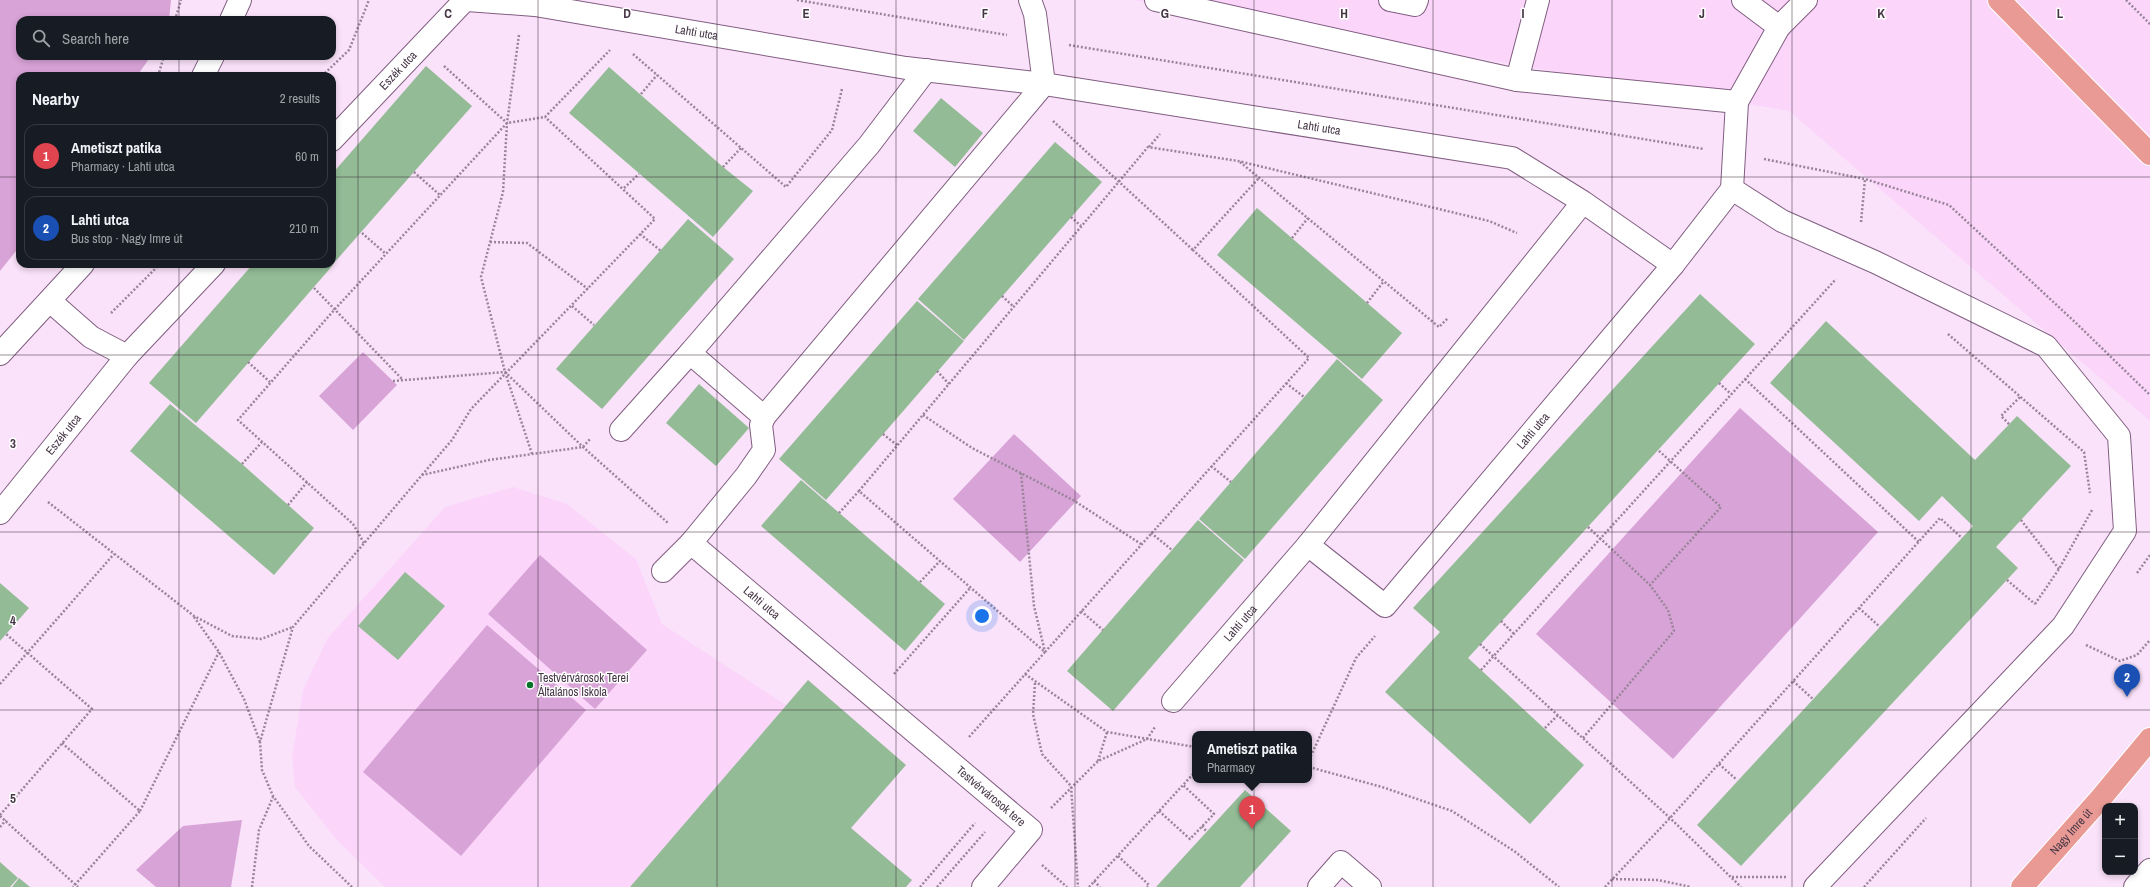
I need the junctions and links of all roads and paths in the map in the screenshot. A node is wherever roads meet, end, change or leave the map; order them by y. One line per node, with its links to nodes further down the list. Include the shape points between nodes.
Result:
1 (181, 0): 16 (path)
2 (240, 0): 17 (street)
3 (369, 0): 30 (path, via 350,50)
4 (466, 0): 14 (street, Lahti utca); 39 (street, Eszék utca)
5 (1030, 0): 33 (street, via 1035,14)
6 (1156, 0): 15 (street)
7 (1390, 0): 8 (street, via 1415,5)
8 (1417, 0)
9 (1538, 0): 32 (street)
10 (1743, 0): 19 (street)
11 (1806, 0): 19 (street)
12 (1999, 0): 41 (main road)
13 (2126, 0): 18 (path)
14 (537, 2): 23 (street, Lahti utca)
15 (1235, 8): 32 (street)
16 (176, 16)
17 (232, 16)
18 (2150, 24)
19 (1779, 27): 36 (street)
20 (519, 34): 38 (path)
21 (613, 47): 37 (path)
22 (629, 51): 31 (path)
23 (849, 58): 27 (street, Lahti utca); 40 (path, via 832,130 786,187)
24 (163, 60): 28 (path)
25 (211, 60): 29 (street)
26 (438, 60): 38 (path)
27 (926, 70): 33 (street, Lahti utca); 82 (street, via 869,145)
28 (159, 72)
29 (205, 72)
30 (326, 72)
31 (657, 75): 34 (path); 40 (path)
32 (1517, 80): 36 (street)
33 (1044, 84): 35 (street); 52 (street, Lahti utca, via 1512,158)
34 (641, 94)
35 (1030, 100): 48 (path); 99 (street)
36 (1738, 102): 50 (street)
37 (545, 117): 38 (path); 49 (path)
38 (507, 123): 51 (path); 59 (path, via 503,192)
39 (336, 136)
40 (741, 148): 43 (path)
41 (2150, 154)
42 (1238, 161): 46 (path); 48 (path, via 1148,147); 60 (path, via 1489,221)
43 (723, 167)
44 (414, 172): 51 (path)
45 (638, 174): 49 (path)
46 (1258, 178): 54 (path); 61 (path)
47 (1865, 179): 64 (path)
48 (1120, 181): 55 (path); 61 (path)
49 (624, 188): 57 (path, via 655,219)
50 (1732, 189): 64 (street, via 1782,221); 65 (street)
51 (441, 196): 63 (path)
52 (1583, 202): 60 (street, Lahti utca); 65 (street, Lahti utca)
53 (1071, 217): 55 (path)
54 (1308, 218): 58 (path); 69 (path)
55 (1081, 226): 76 (path)
56 (362, 233): 63 (path)
57 (640, 234): 62 (path); 71 (path)
58 (1292, 238)
59 (490, 242): 71 (path, via 527,243); 87 (path, via 481,277)
60 (1547, 246): 132 (street, Lahti utca)
61 (1193, 250): 92 (path, via 1308,358)
62 (661, 251)
63 (386, 254): 77 (path)
64 (1857, 255): 88 (path); 215 (street, via 2046,346 2119,436 2125,530 2062,626)
65 (1673, 265): 132 (street, Lahti utca, via 1385,606)
66 (79, 268): 73 (street)
67 (156, 268): 81 (path, via 122,301)
68 (210, 268): 84 (street, Eszék utca)
69 (1384, 281): 74 (path); 78 (path, via 1439,327)
70 (314, 288): 77 (path)
71 (588, 289): 75 (path)
72 (1002, 296): 76 (path)
73 (50, 301): 81 (street); 83 (street)
74 (1367, 303)
75 (572, 306): 79 (path); 87 (path)
76 (1014, 307): 93 (path)
77 (335, 309): 89 (path); 91 (path)
78 (1450, 316)
79 (594, 325)
80 (1946, 333): 97 (path)
81 (91, 337): 84 (street)
82 (690, 353): 99 (street); 101 (street)
83 (0, 354)
84 (127, 356): 116 (street, Eszék utca)
85 (248, 362): 91 (path)
86 (937, 371): 93 (path)
87 (505, 372): 89 (path); 106 (path); 108 (path); 113 (path, via 471,409 452,440)
88 (1745, 379): 95 (path); 128 (path)
89 (403, 380): 90 (path)
90 (393, 381)
91 (270, 382): 104 (path, via 238,420)
92 (1286, 383): 96 (path); 111 (path)
93 (949, 384): 98 (path)
94 (1719, 384): 95 (path)
95 (1731, 394): 109 (path)
96 (1304, 397)
97 (2020, 397): 100 (path, via 2001,416); 118 (path, via 2084,452)
98 (923, 415): 105 (path); 112 (path, via 972,448)
99 (764, 417): 130 (street, via 761,425 764,450)
100 (2009, 424)
101 (621, 430)
102 (883, 434): 105 (path)
103 (593, 437): 106 (path)
104 (262, 442): 110 (path); 114 (path)
105 (897, 445): 117 (path)
106 (583, 447): 108 (path); 130 (path)
107 (1658, 450): 109 (path)
108 (532, 454): 113 (path, via 489,460)
109 (1670, 461): 127 (path); 139 (path, via 1721,507)
110 (242, 464)
111 (1211, 466): 115 (path); 125 (path)
112 (1021, 473): 131 (path, via 1073,500); 154 (path, via 1034,606)
113 (422, 475): 129 (path)
114 (308, 481): 120 (path); 129 (path, via 353,524)
115 (1231, 482)
116 (25, 483): 121 (street, Eszék utca); 134 (path)
117 (859, 491): 122 (path); 135 (path)
118 (2090, 495)
119 (2091, 502): 136 (path, via 2092,510)
120 (288, 505)
121 (0, 513)
122 (839, 513)
123 (2021, 520): 136 (path)
124 (1588, 527): 127 (path)
125 (1151, 533): 131 (path); 133 (path)
126 (1962, 538): 128 (path, via 1940,518)
127 (1601, 539): 139 (path); 151 (path)
128 (1919, 542): 142 (path)
129 (364, 543): 146 (path)
130 (691, 543): 137 (street); 162 (street, Lahti utca)
131 (1141, 544): 143 (path)
132 (1308, 545): 164 (street, Lahti utca)
133 (1172, 550)
134 (114, 554): 144 (path); 155 (path)
135 (940, 561): 138 (path); 140 (path)
136 (2059, 569): 141 (path)
137 (662, 572)
138 (920, 582)
139 (1650, 585): 168 (path, via 1668,610 1674,632)
140 (970, 588): 154 (path); 162 (path)
141 (2035, 604)
142 (1859, 608): 147 (path); 159 (path)
143 (1081, 611): 148 (path); 154 (path)
144 (194, 616): 146 (path, via 232,636 261,639); 153 (path)
145 (1501, 622): 151 (path)
146 (293, 627): 171 (path)
147 (1880, 627)
148 (1103, 630)
149 (6, 634): 155 (path)
150 (1376, 634): 174 (path, via 1356,658)
151 (1514, 634): 156 (path)
152 (1480, 644): 156 (path)
153 (219, 652): 171 (path, via 244,699); 185 (path)
154 (1045, 652): 158 (path)
155 (27, 653): 161 (path); 172 (path, via 92,709)
156 (1494, 656): 157 (path); 165 (path)
157 (1481, 670)
158 (1025, 674): 160 (path); 175 (path)
159 (1793, 681): 163 (path); 177 (path)
160 (1035, 683): 167 (path); 182 (path, via 1033,714 1042,754)
161 (0, 684)
162 (874, 697): 175 (street, Lahti utca)
163 (1813, 699)
164 (1173, 701)
165 (1558, 715): 166 (path); 168 (path)
166 (1545, 728)
167 (1107, 732): 169 (path); 176 (path)
168 (1583, 738): 188 (path)
169 (1147, 739): 173 (path); 176 (path)
170 (2150, 739): 216 (main road, Nagy Imre út)
171 (260, 742): 183 (path, via 262,770)
172 (62, 743): 185 (path); 187 (path)
173 (1192, 746)
174 (1312, 753)
175 (948, 761): 184 (street, Testvérvárosok tere)
176 (1098, 761): 182 (path)
177 (1719, 764): 180 (path); 188 (path)
178 (1312, 768): 211 (path, via 1382,787 1452,811 1514,851)
179 (1192, 775): 181 (path)
180 (1737, 780)
181 (1183, 785): 186 (path); 190 (path, via 1214,814)
182 (1071, 786): 192 (path); 205 (path)
183 (273, 796): 200 (path, via 259,830); 201 (path, via 309,846)
184 (1000, 805): 192 (street, Testvérvárosok tere); 202 (path); 203 (path)
185 (140, 811): 198 (path)
186 (1159, 811): 190 (path, via 1190,839); 194 (path)
187 (0, 815): 189 (path)
188 (1670, 818): 196 (path); 214 (path)
189 (6, 820): 191 (path); 198 (path)
190 (1202, 826): 193 (path)
191 (0, 827)
192 (1031, 830): 204 (street, Testvérvárosok tere)
193 (1207, 832)
194 (1118, 856): 197 (path); 208 (path, via 1149,885)
195 (2150, 870): 217 (street)
196 (1612, 879): 212 (path); 213 (path, via 1658,880)
197 (1094, 881): 206 (path); 207 (path)
198 (75, 886): 199 (path)
199 (78, 887)
200 (252, 887)
201 (352, 887)
202 (920, 887)
203 (937, 887)
204 (983, 887)
205 (1078, 887)
206 (1089, 887)
207 (1100, 887)
208 (1147, 887)
209 (1320, 887): 210 (street, via 1341,862)
210 (1370, 887)
211 (1559, 887)
212 (1605, 887)
213 (1691, 887)
214 (1741, 887)
215 (1815, 887)
216 (2022, 887)
217 (2135, 887)

